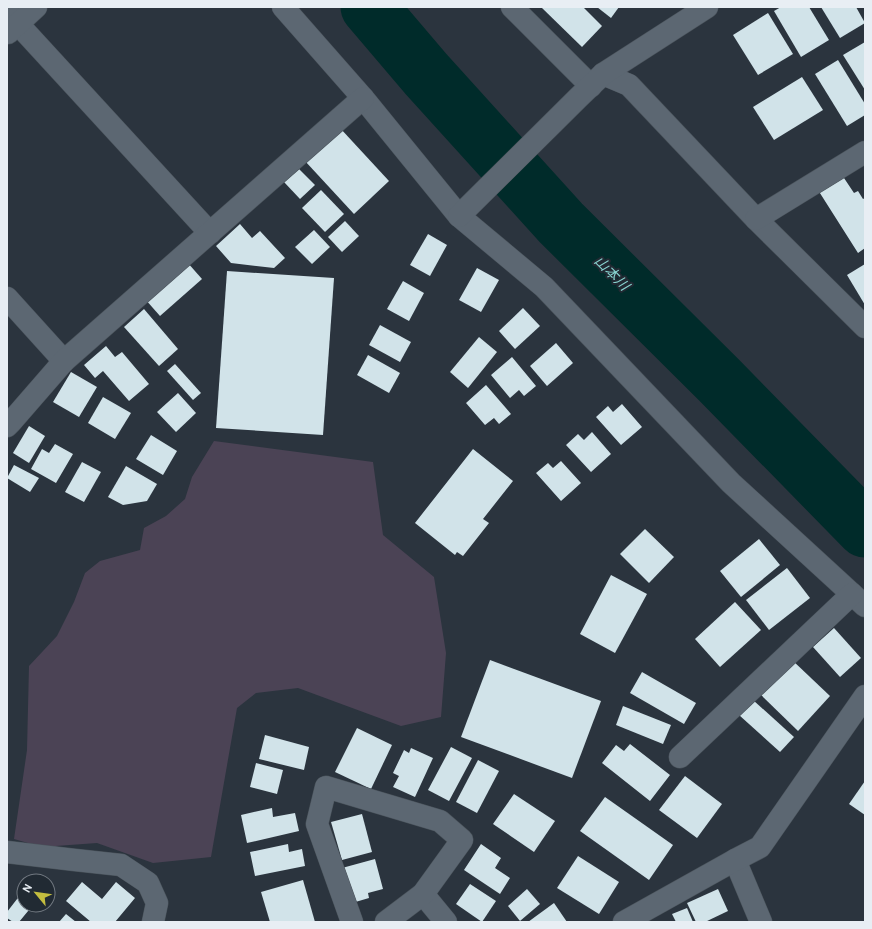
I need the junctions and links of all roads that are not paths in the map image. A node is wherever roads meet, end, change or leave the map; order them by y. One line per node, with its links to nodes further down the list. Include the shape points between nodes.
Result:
1 (36, 7): 5 (street)
2 (283, 7): 7 (street)
3 (512, 7): 6 (street)
4 (707, 7): 6 (street)
5 (11, 23): 11 (street)
6 (591, 86): 9 (street); 10 (street, via 629,85)
7 (363, 98): 9 (street); 11 (street)
8 (865, 152): 10 (street)
9 (466, 209): 16 (street, via 731,482)
10 (756, 219): 13 (street)
11 (210, 233): 14 (street)
12 (7, 298): 14 (street)
13 (865, 326)
14 (64, 361): 15 (street)
15 (7, 426)
16 (858, 600): 18 (street)
17 (865, 696): 20 (street, via 760,847)
18 (680, 758)
19 (7, 852): 22 (street, via 121,865 148,883 156,903)
20 (735, 860): 26 (street); 27 (street)
21 (423, 894): 23 (street, via 462,840 440,820 326,787 317,824); 24 (street); 25 (street)
22 (153, 922)
23 (352, 922)
24 (386, 922)
25 (446, 922)
26 (624, 922)
27 (761, 922)

